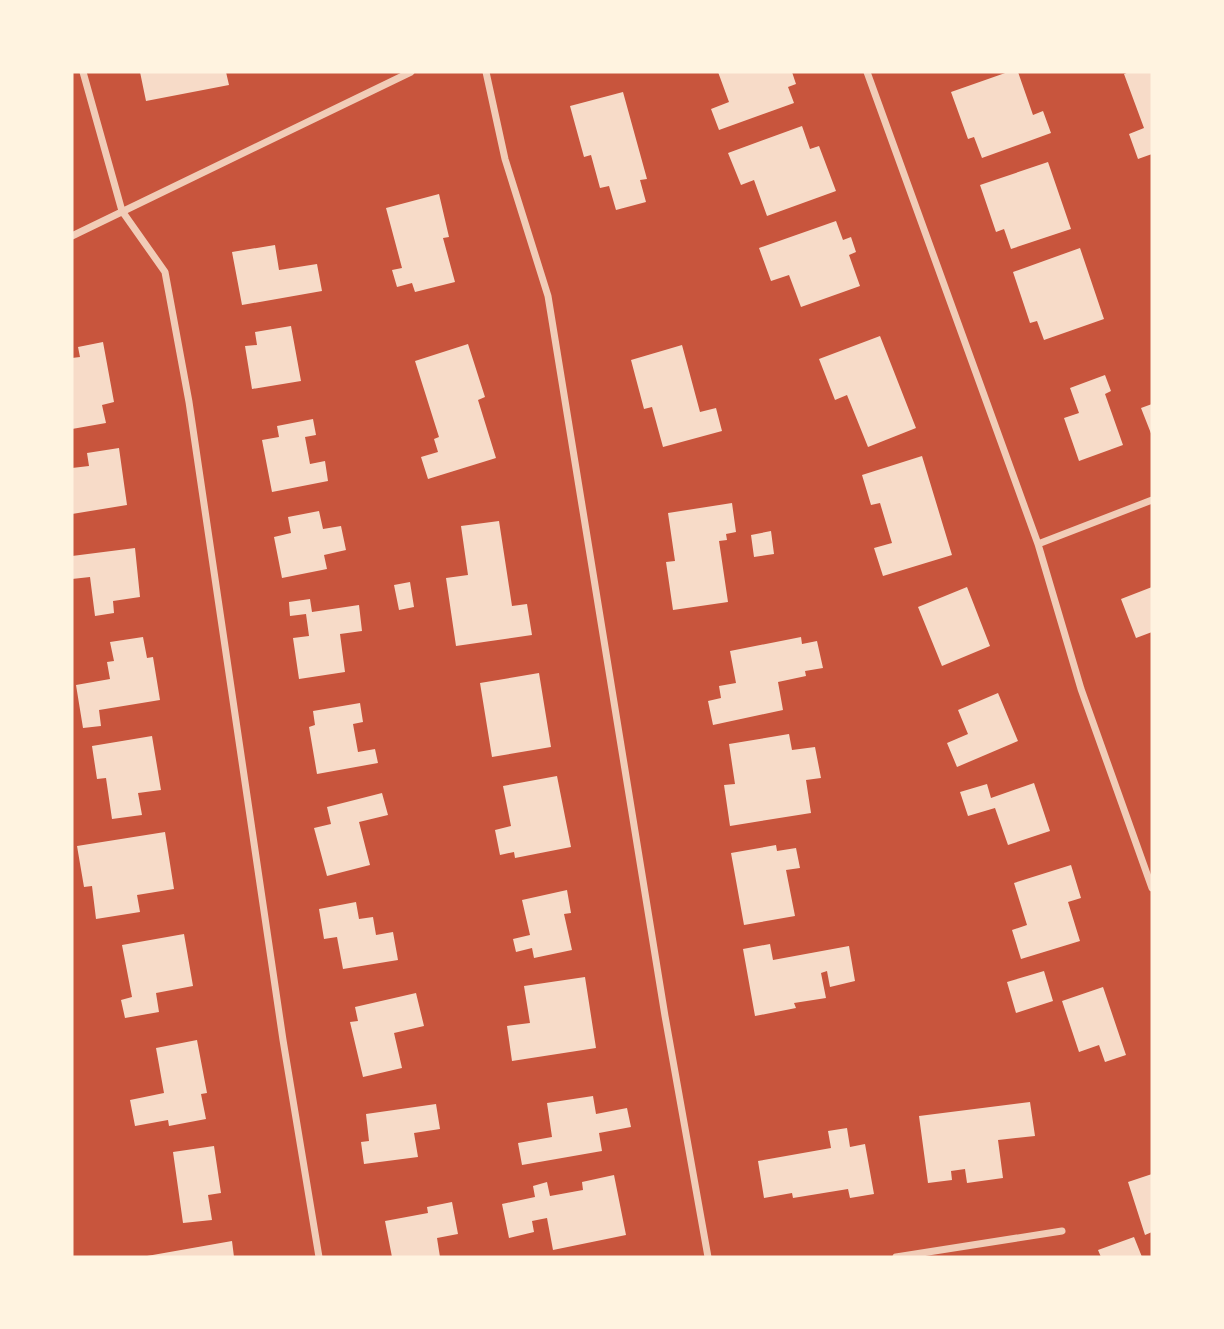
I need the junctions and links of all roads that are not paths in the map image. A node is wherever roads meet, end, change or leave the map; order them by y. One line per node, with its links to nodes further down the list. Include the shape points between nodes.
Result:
1 (83, 72): 5 (street)
2 (411, 72): 5 (street)
3 (486, 72): 12 (street, via 505,159 548,296)
4 (867, 72): 8 (street)
5 (122, 211): 6 (street); 11 (street, via 164,272 177,337)
6 (72, 236)
7 (1152, 500): 8 (street)
8 (1038, 544): 9 (street, via 1081,689)
9 (1152, 888)
10 (1062, 1231): 13 (street)
11 (319, 1257)
12 (708, 1257)
13 (897, 1257)

